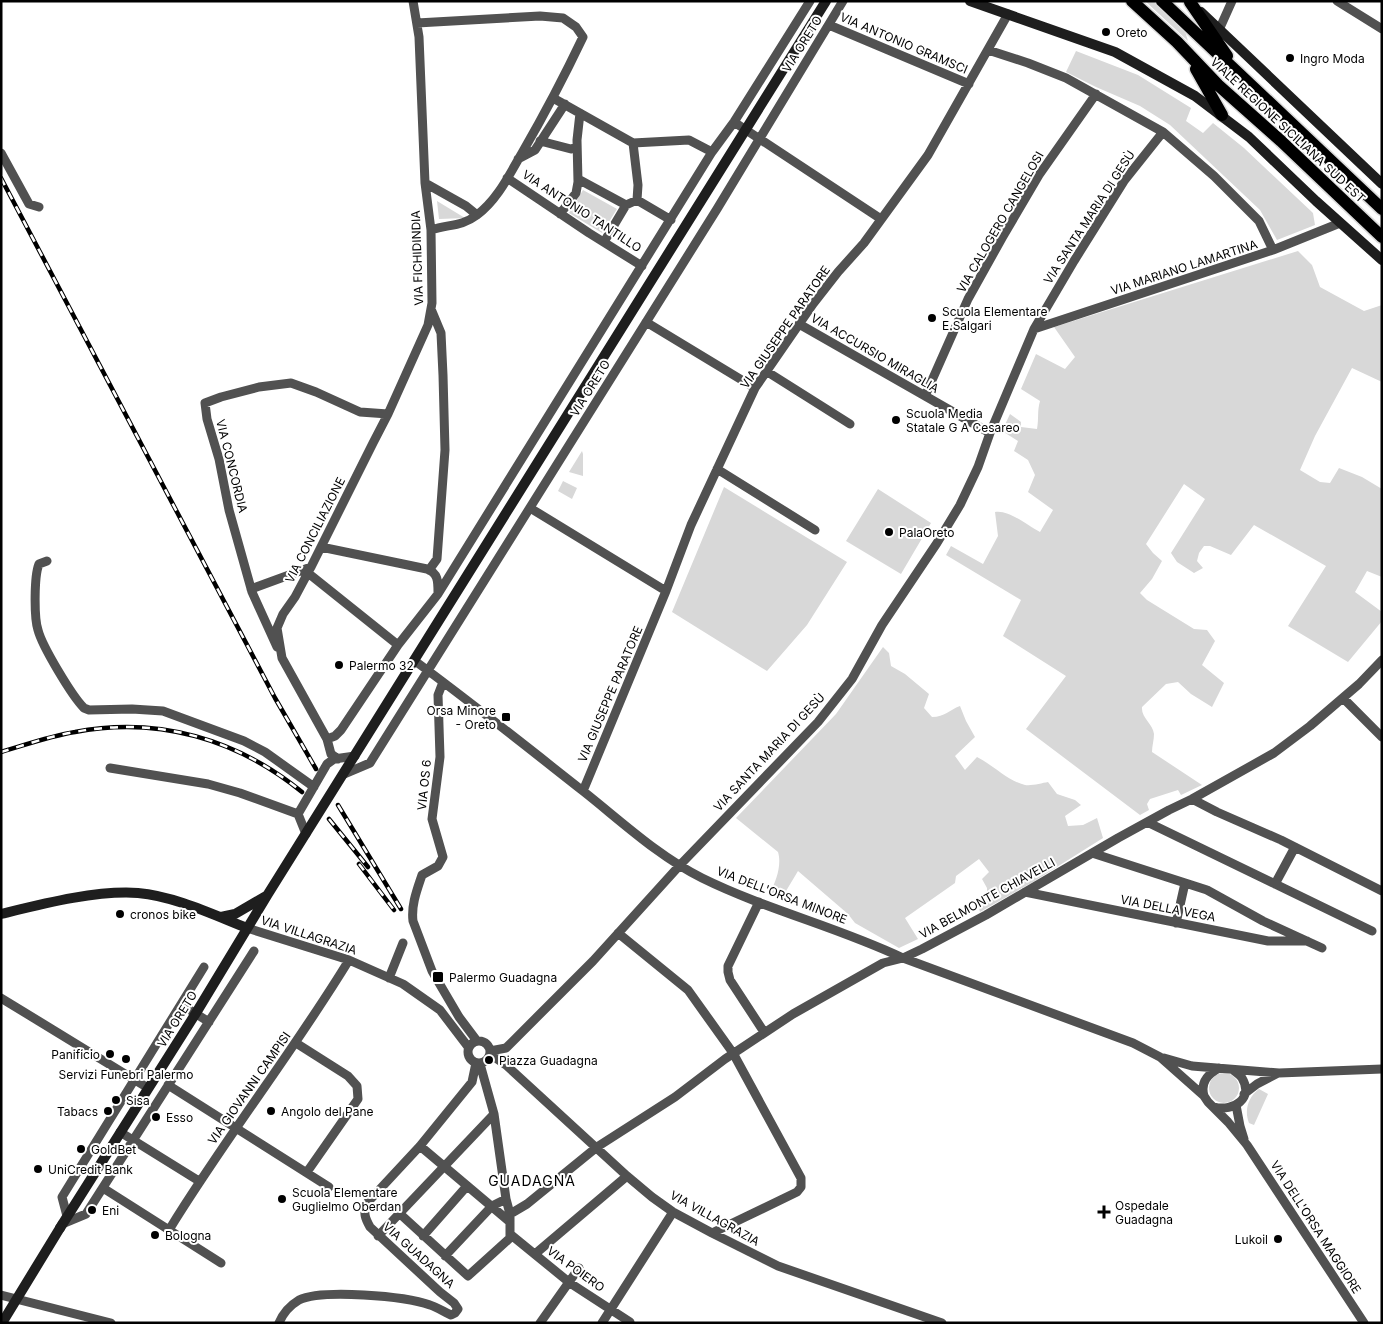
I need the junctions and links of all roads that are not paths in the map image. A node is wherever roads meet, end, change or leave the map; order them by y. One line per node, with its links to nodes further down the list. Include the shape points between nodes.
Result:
1 (413, 1): 12 (street, VIA FICHIDINDIA)
2 (810, 1): 25 (street, VIA ORETO)
3 (826, 1): 26 (street, VIA ORETO)
4 (843, 1): 13 (street, VIA ORETO)
5 (970, 1): 11 (street)
6 (1132, 1): 16 (main road, VIALE REGIONE SICILIANA SUD EST)
7 (1162, 1): 18 (main road, VIALE REGIONE SICILIANA SUD EST)
8 (1232, 1): 15 (street)
9 (1337, 1): 14 (street)
10 (1190, 2): 15 (street, VIALE REGIONE SICILIANA SUD EST); 18 (main road)
11 (1008, 14): 17 (street, VIA GIUSEPPE PARATORE); 24 (street, via 1115,52 1195,96)
12 (417, 23): 21 (street, via 540,16 563,18 583,37); 37 (street, VIA FICHIDINDIA)
13 (829, 25): 19 (street, VIA ANTONIO GRAMSCI); 28 (street, VIA ORETO)
14 (1382, 29)
15 (1219, 30): 38 (street, VIALE REGIONE SICILIANA SUD EST)
16 (1178, 42): 24 (main road); 49 (main road, VIALE REGIONE SICILIANA SUD EST, via 1218,85)
17 (988, 50): 19 (street, VIA GIUSEPPE PARATORE); 20 (street, via 1066,78)
18 (1241, 77): 42 (main road, VIALE REGIONE SICILIANA SUD EST)
19 (969, 84): 45 (street, VIA GIUSEPPE PARATORE, via 928,155)
20 (1096, 94): 27 (street); 60 (street, VIA CALOGERO CANGELOSI, via 1039,175 1002,238 968,299)
21 (553, 98): 22 (street); 34 (street)
22 (565, 104): 23 (street); 29 (street)
23 (580, 114): 30 (street); 31 (street)
24 (1222, 115): 47 (street)
25 (734, 122): 26 (street); 32 (street, VIA ORETO)
26 (746, 130): 28 (street); 77 (street, VIA ORETO)
27 (1163, 132): 51 (street, via 1248,209 1259,221); 57 (street, VIA SANTA MARIA DI GESÙ, via 1124,181)
28 (759, 138): 45 (street); 55 (street, VIA ORETO)
29 (540, 141): 31 (street, via 571,149); 34 (street, via 535,150)
30 (633, 143): 32 (street, via 689,140); 39 (street)
31 (577, 147): 36 (street)
32 (712, 152): 46 (street, VIA ORETO)
33 (1, 153): 41 (street, via 30,204)
34 (518, 159): 35 (street)
35 (507, 178): 43 (street, VIA ANTONIO TANTILLO); 44 (street, via 492,202)
36 (578, 179): 40 (street); 43 (street, via 576,193)
37 (424, 183): 44 (street); 48 (street, VIA FICHIDINDIA)
38 (1382, 184)
39 (637, 200): 40 (street); 46 (street)
40 (626, 205): 50 (street)
41 (39, 207)
42 (1382, 209)
43 (560, 214): 50 (street, VIA ANTONIO TANTILLO)
44 (477, 215): 48 (street, via 460,225)
45 (882, 219): 56 (street, VIA GIUSEPPE PARATORE)
46 (671, 220): 53 (street, VIA ORETO)
47 (1340, 223): 51 (street, VIA MARIANO LAMARTINA); 52 (street)
48 (431, 230): 54 (street, VIA FICHIDINDIA)
49 (1382, 238)
50 (604, 242): 53 (street, VIA ANTONIO TANTILLO)
51 (1272, 250): 57 (street, VIA MARIANO LAMARTINA)
52 (1382, 260)
53 (642, 266): 73 (street, VIA ORETO)
54 (431, 309): 61 (street, VIA CONCILIAZIONE, via 428,325); 70 (street, VIA FICHIDINDIA, via 441,334 445,450 437,559)
55 (646, 322): 59 (street); 65 (street, VIA ORETO)
56 (799, 324): 58 (street, VIA GIUSEPPE PARATORE); 60 (street, VIA ACCURSIO MIRAGLIA)
57 (1034, 329): 63 (street, VIA SANTA MARIA DI GESÙ)
58 (766, 371): 59 (street, VIA GIUSEPPE PARATORE); 62 (street)
59 (755, 388): 64 (street, VIA GIUSEPPE PARATORE)
60 (924, 396): 63 (street, VIA ACCURSIO MIRAGLIA)
61 (388, 414): 67 (street, VIA CONCILIAZIONE); 71 (street, VIA CONCORDIA, via 360,412 291,383 260,387 205,403)
62 (850, 424)
63 (990, 433): 95 (street, VIA SANTA MARIA DI GESÙ, via 960,505 882,625 852,679 818,722)
64 (717, 469): 66 (street); 72 (street, VIA GIUSEPPE PARATORE, via 691,524)
65 (530, 508): 72 (street); 78 (street, VIA ORETO)
66 (815, 530)
67 (321, 547): 69 (street, VIA CONCILIAZIONE); 70 (street)
68 (47, 561): 87 (street, via 39,564 36,577 38,630 84,708 163,711 244,741)
69 (309, 570): 71 (street); 74 (street); 75 (street, VIA CONCILIAZIONE, via 278,628)
70 (429, 570): 73 (street, via 436,576)
71 (251, 589): 75 (street, VIA CONCORDIA)
72 (666, 591): 88 (street, VIA GIUSEPPE PARATORE)
73 (438, 594): 74 (street, VIA ORETO)
74 (398, 645): 82 (street, VIA ORETO, via 341,730)
75 (282, 658): 82 (street, VIA CONCILIAZIONE)
76 (1382, 660): 80 (street, VIA BELMONTE CHIAVELLI)
77 (415, 661): 78 (street, VIA DELL'ORSA MINORE); 83 (street, VIA ORETO)
78 (428, 670): 79 (street, VIA DELL'ORSA MINORE); 86 (street, VIA ORETO, via 370,763)
79 (443, 682): 88 (street, VIA DELL'ORSA MINORE); 122 (street, VIA OS 6, via 438,695 440,757 432,818 443,857 438,866 422,875 412,914 432,971)
80 (1343, 698): 81 (street); 89 (street, VIA BELMONTE CHIAVELLI, via 1274,753)
81 (1382, 737)
82 (328, 739): 84 (street, VIA CONCILIAZIONE, via 332,754)
83 (355, 756): 84 (street); 86 (street, VIA ORETO)
84 (338, 759): 87 (street, via 327,764)
85 (110, 768): 90 (street, via 208,784)
86 (344, 774): 92 (street, VIA ORETO)
87 (314, 787): 90 (street)
88 (583, 791): 95 (street, VIA DELL'ORSA MINORE)
89 (1192, 799): 91 (street, VIA BELMONTE CHIAVELLI); 93 (street)
90 (298, 814): 92 (street)
91 (1147, 822): 94 (street, VIA BELMONTE CHIAVELLI); 97 (street)
92 (306, 834): 100 (street, VIA ORETO)
93 (1295, 847): 97 (street); 98 (street)
94 (1092, 854): 96 (street); 99 (street, VIA BELMONTE CHIAVELLI)
95 (680, 865): 101 (street, VIA DELL'ORSA MINORE); 107 (street, VIA SANTA MARIA DI GESÙ)
96 (1185, 883): 104 (street); 108 (street, via 1207,890)
97 (1275, 884): 106 (street)
98 (1382, 891)
99 (1025, 892): 104 (street, VIA DELLA VEGA); 112 (street, VIA BELMONTE CHIAVELLI)
100 (268, 894): 103 (street, via 234,914); 105 (street, VIA ORETO)
101 (759, 902): 112 (street, VIA DELL'ORSA MINORE, via 875,944); 120 (street, via 728,972)
102 (1, 914): 103 (street, via 58,901 138,893)
103 (220, 917): 105 (street)
104 (1176, 922): 108 (street, VIA DELLA VEGA, via 1268,941)
105 (248, 928): 113 (street, VIA VILLAGRAZIA); 118 (street, VIA ORETO)
106 (1372, 931)
107 (618, 933): 124 (street, VIA SANTA MARIA DI GESÙ, via 506,1048); 125 (street, via 688,990)
108 (1307, 941): 110 (street)
109 (403, 943): 115 (street)
110 (1322, 948)
111 (254, 951): 119 (street)
112 (903, 958): 120 (street, VIA BELMONTE CHIAVELLI, via 883,963); 126 (street, VIA DELL'ORSA MINORE, via 1134,1043)
113 (349, 960): 115 (street, VIA VILLAGRAZIA); 121 (street, VIA GIOVANNI CAMPISI)
114 (204, 967): 117 (street, VIA ORETO)
115 (389, 978): 123 (street, VIA VILLAGRAZIA, via 404,984 440,1010)
116 (1, 998): 132 (street)
117 (182, 1005): 118 (street); 132 (street, VIA ORETO)
118 (196, 1013): 119 (street); 134 (street, VIA ORETO)
119 (209, 1022): 133 (street)
120 (764, 1032): 125 (street, VIA BELMONTE CHIAVELLI)
121 (296, 1042): 140 (street, VIA GIOVANNI CAMPISI); 147 (street, via 348,1076 357,1086 358,1098)
122 (477, 1042): 123 (street); 124 (street, via 487,1044)
123 (468, 1048): 127 (street, via 470,1059)
124 (490, 1053): 127 (street, via 487,1061); 145 (street, VIA VILLAGRAZIA)
125 (733, 1053): 145 (street, VIA BELMONTE CHIAVELLI, via 675,1097); 160 (street, via 801,1178 801,1187)
126 (1160, 1057): 128 (street, via 1192,1066); 136 (street)
127 (478, 1064): 139 (street); 144 (street, VIA GUADAGNA, via 472,1082)
128 (1219, 1068): 129 (street); 136 (street, via 1209,1073 1205,1080)
129 (1233, 1069): 131 (street); 135 (street, via 1242,1077)
130 (1382, 1069): 131 (street)
131 (1279, 1073): 135 (street)
132 (135, 1080): 134 (street); 158 (street, VIA ORETO, via 62,1197)
133 (168, 1085): 140 (street); 142 (street)
134 (148, 1088): 141 (street, VIA ORETO)
135 (1244, 1094): 137 (street)
136 (1204, 1096): 138 (street)
137 (1236, 1105): 138 (street, via 1229,1109); 143 (street)
138 (1214, 1107): 143 (street)
139 (494, 1114): 146 (street); 153 (street)
140 (237, 1129): 147 (street); 149 (street, VIA GIOVANNI CAMPISI)
141 (120, 1132): 142 (street); 158 (street, VIA ORETO)
142 (133, 1140): 149 (street); 152 (street)
143 (1246, 1145): 178 (street, VIA DELL'ORSA MAGGIORE)
144 (420, 1146): 146 (street); 161 (street, VIA GUADAGNA, via 367,1203 366,1219)
145 (597, 1147): 148 (street, VIA VILLAGRAZIA); 157 (street, VIA BELMONTE CHIAVELLI)
146 (443, 1167): 150 (street); 156 (street)
147 (307, 1172): 151 (street)
148 (627, 1176): 155 (street, VIA VILLAGRAZIA); 164 (street)
149 (199, 1181): 159 (street, VIA GIOVANNI CAMPISI)
150 (467, 1186): 154 (street); 162 (street)
151 (329, 1187)
152 (103, 1188): 158 (street, via 86,1214); 159 (street)
153 (506, 1199): 154 (street); 157 (street)
154 (492, 1206): 157 (street); 165 (street)
155 (673, 1212): 160 (street, VIA VILLAGRAZIA); 170 (street)
156 (399, 1213): 161 (street); 162 (street)
157 (510, 1218): 163 (street)
158 (63, 1222): 172 (street, VIA ORETO, bridge)
159 (170, 1230): 166 (street)
160 (712, 1233): 177 (street, VIA VILLAGRAZIA, via 778,1266)
161 (378, 1236): 174 (street, VIA GUADAGNA, via 454,1303 458,1309 455,1313 451,1315 430,1305 388,1296 320,1295 300,1300 283,1313)
162 (423, 1236): 165 (street)
163 (510, 1236): 164 (street, VIA POIERO); 165 (street, via 468,1276)
164 (535, 1254): 168 (street, VIA POIERO)
165 (446, 1256)
166 (221, 1263)
167 (579, 1268): 168 (street)
168 (570, 1283): 170 (street, VIA POIERO); 175 (street)
169 (1, 1295): 173 (street)
170 (611, 1309): 171 (street, VIA POIERO); 176 (street)
171 (630, 1322)
172 (2, 1323)
173 (111, 1323)
174 (278, 1323)
175 (540, 1323)
176 (602, 1323)
177 (942, 1323)
178 (1364, 1323)

